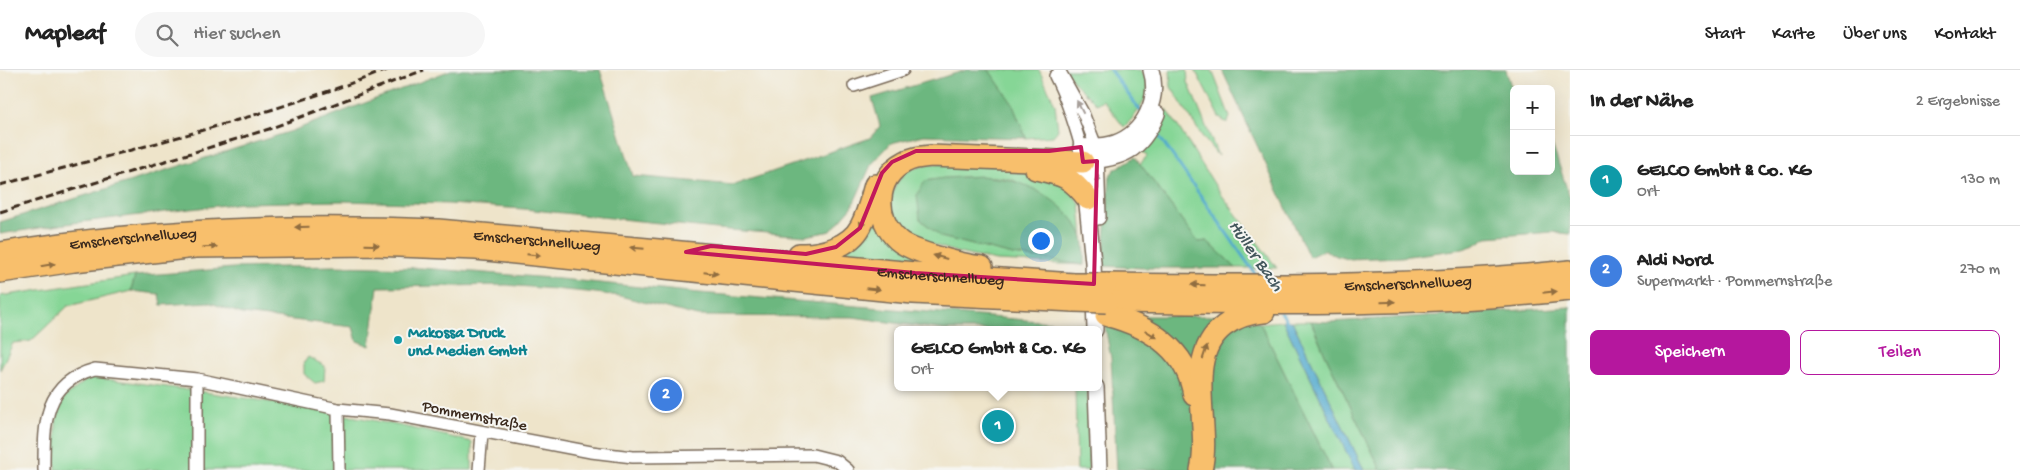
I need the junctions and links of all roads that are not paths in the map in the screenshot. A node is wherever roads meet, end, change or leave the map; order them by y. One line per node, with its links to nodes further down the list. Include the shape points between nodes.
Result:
1 (903, 70): 6 (street)
2 (1052, 70): 8 (street)
3 (1059, 70): 8 (street, one-way to 3, via 1083,112)
4 (1151, 70): 7 (street)
5 (1158, 70): 7 (street, via 1161,86)
6 (854, 86)
7 (1156, 105): 8 (street, via 1151,126 1139,135 1128,152 1120,157)
8 (1089, 154): 9 (highway); 10 (street); 11 (highway, one-way to 11, via 916,151 904,154 882,173 860,228 836,247 806,254 711,246); 13 (street, one-way to 8, via 1098,206)
9 (1002, 158): 10 (highway, via 1071,180); 17 (highway, one-way to 9, via 1045,276 977,267 921,252 900,242 888,230 880,206 883,189 886,178 904,162 931,156)
10 (1088, 199): 13 (street)
11 (686, 252): 12 (highway, Emscherschnellweg, one-way to 12, via 438,230 303,227 82,240); 17 (highway, Emscherschnellweg, via 915,273)
12 (0, 253)
13 (1093, 262): 19 (street)
14 (1570, 271): 18 (highway, Emscherschnellweg, via 1328,285)
15 (0, 272): 17 (highway, Emscherschnellweg, one-way to 17, via 194,247 374,245 476,249 913,294)
16 (1570, 290): 18 (highway, Emscherschnellweg, one-way to 16, via 1298,310 1306,303 1426,301)
17 (1074, 298): 19 (highway, bridge); 19 (highway)
18 (1254, 300): 19 (highway); 31 (highway, one-way to 18, via 1204,352 1218,331 1246,314)
19 (1103, 308): 30 (highway, one-way to 30, via 1163,341 1186,366 1192,381 1196,413 1198,449)
20 (197, 379): 22 (street, Pommernstraße); 24 (street, Pommernstraße, via 95,368 82,372 61,387 53,398 45,424); 25 (street)
21 (1096, 391): 29 (street)
22 (338, 409): 23 (street, Pommernstraße, via 390,414); 26 (street)
23 (482, 433): 27 (street); 28 (street, Pommernstraße, via 633,456 824,456)
24 (44, 470)
25 (197, 470)
26 (339, 470)
27 (479, 470)
28 (848, 470)
29 (1100, 470)
30 (1192, 470)
31 (1201, 470)

